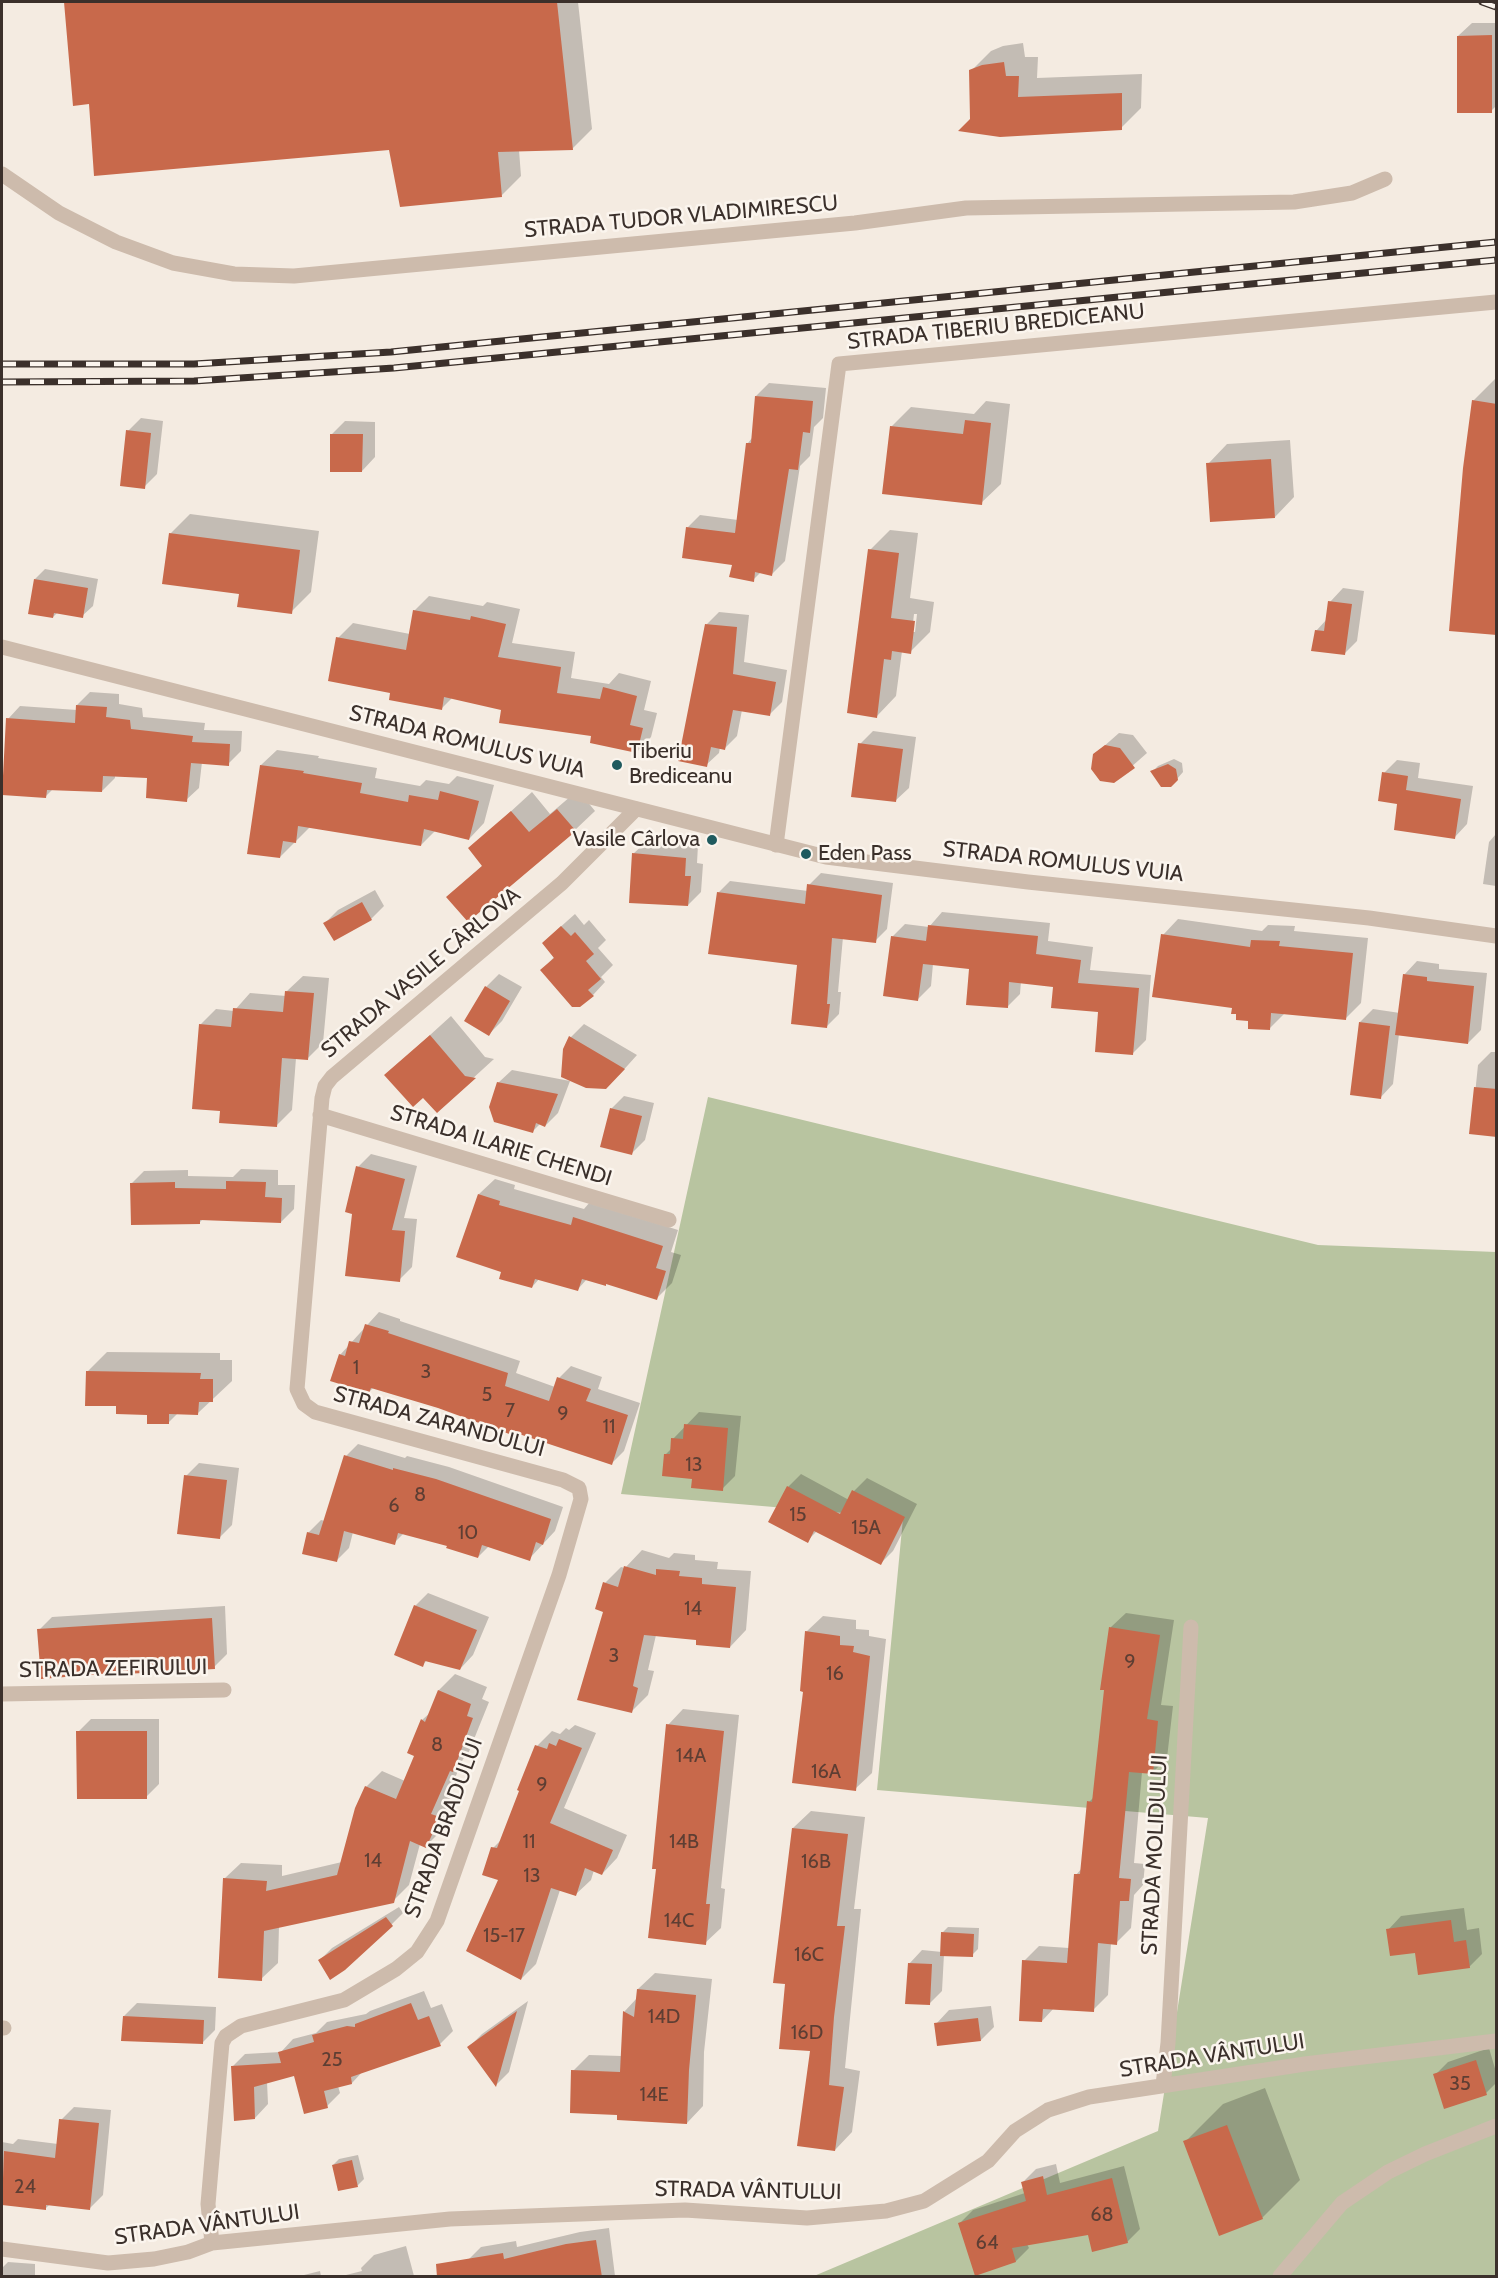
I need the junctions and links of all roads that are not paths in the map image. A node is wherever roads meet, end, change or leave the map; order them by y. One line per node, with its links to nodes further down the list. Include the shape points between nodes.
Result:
1 (2, 174): 2 (street, STRADA TUDOR VLADIMIRESCU, via 69,218 116,242 164,259 234,274 294,276 843,225 966,208 1294,202 1353,193)
2 (1385, 179)
3 (1497, 302): 6 (street, STRADA TIBERIU BREDICEANU, via 839,364)
4 (2, 647): 5 (street, STRADA ROMULUS VUIA)
5 (636, 809): 6 (street, STRADA ROMULUS VUIA); 8 (street, STRADA VASILE CÂRLOVA, via 562,884 332,1077 325,1086)
6 (776, 845): 7 (street, STRADA ROMULUS VUIA, via 826,857 959,874 1369,918)
7 (1497, 936)
8 (320, 1115): 9 (street, STRADA ILARIE CHENDI); 10 (street, STRADA VASILE CÂRLOVA)
9 (669, 1220)
10 (297, 1389): 11 (street, STRADA ZARANDULUI, via 304,1404 315,1412 563,1480)
11 (579, 1488): 18 (street, STRADA BRADULUI, via 581,1499 559,1575 437,1921 417,1952 344,2000 241,2026 222,2043 208,2204)
12 (1191, 1627): 16 (street, STRADA MOLIDULUI)
13 (224, 1689): 14 (street, STRADA ZEFIRULUI)
14 (2, 1694)
15 (1497, 2041): 16 (street, STRADA VÂNTULUI)
16 (1163, 2085): 18 (street, STRADA VÂNTULUI, via 1089,2097 1048,2110 1016,2131 988,2161 924,2201 886,2211 807,2218 685,2210 450,2219)
17 (1497, 2126): 20 (street, via 1388,2172 1342,2203)
18 (212, 2243): 19 (street, STRADA VÂNTULUI, via 154,2259 108,2263)
19 (2, 2248)
20 (1280, 2277)

